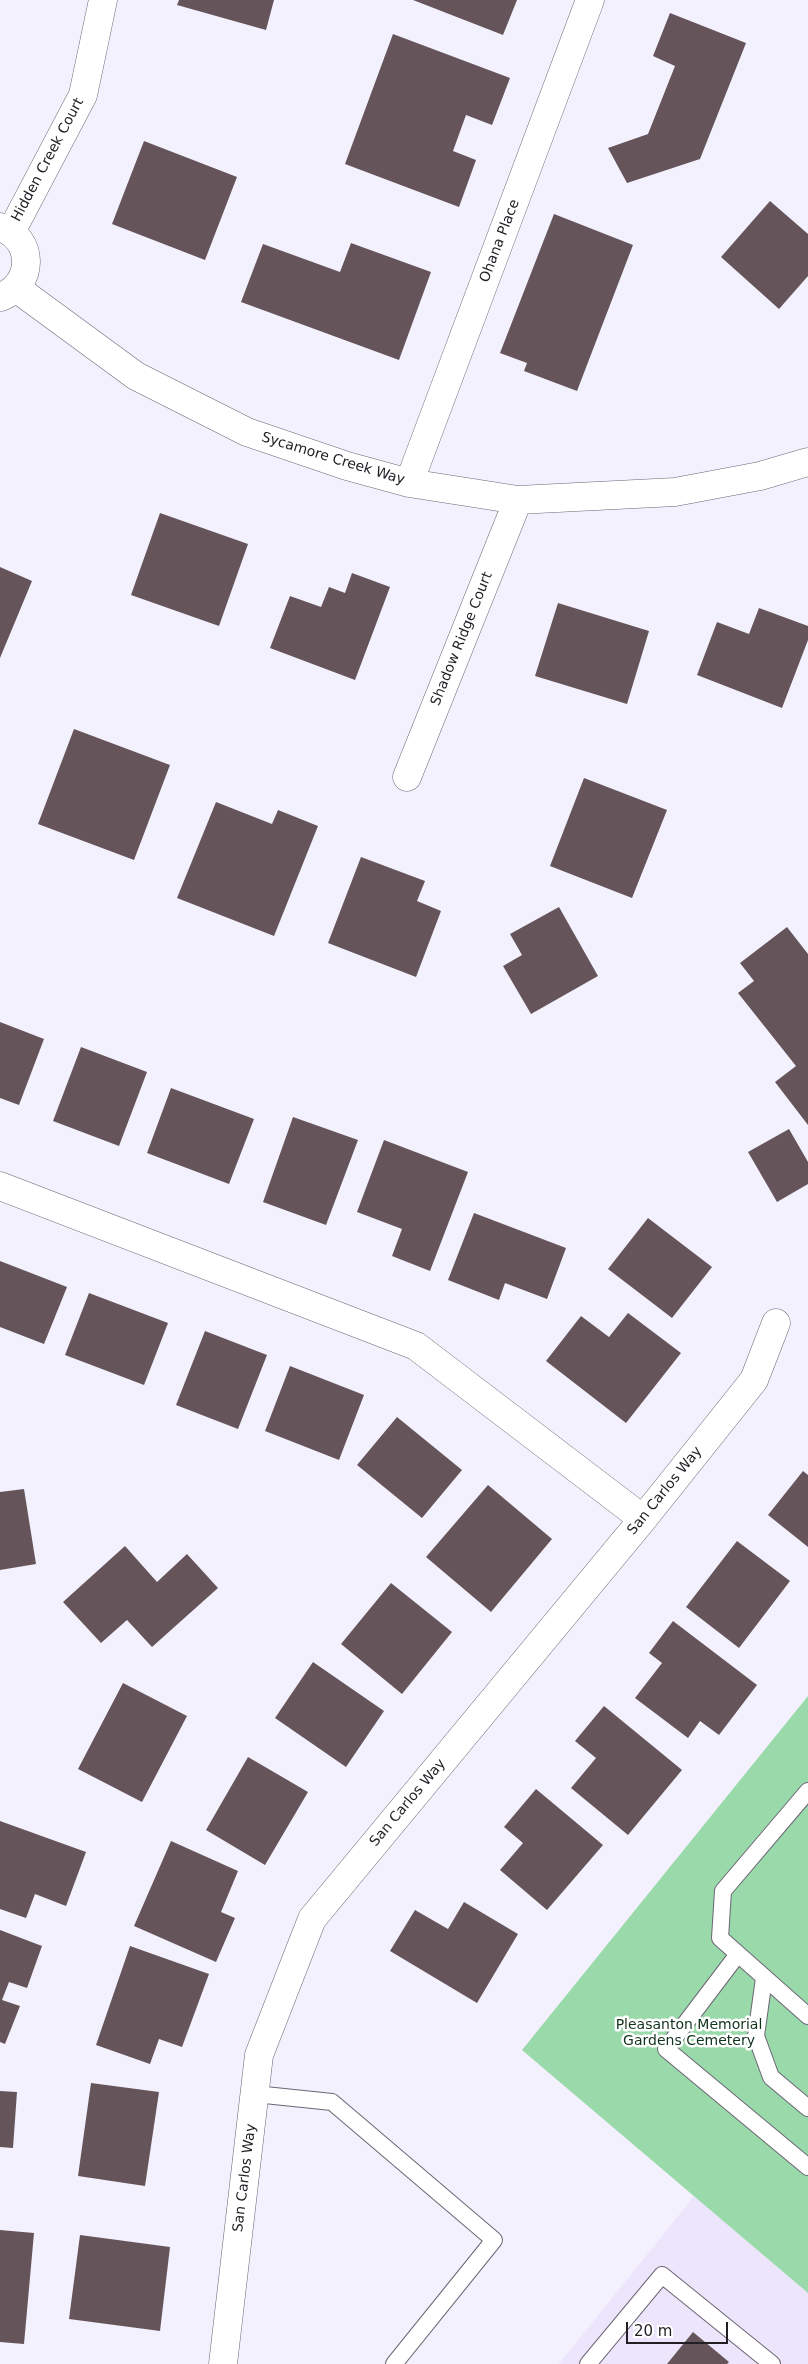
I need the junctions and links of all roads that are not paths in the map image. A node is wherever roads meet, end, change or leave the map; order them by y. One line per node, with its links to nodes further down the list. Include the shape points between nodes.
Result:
1 (104, 0): 3 (street, Hidden Creek Court, via 83,95)
2 (590, 0): 6 (street, Ohana Place)
3 (5, 230): 4 (street, via 19,239 26,254 23,278)
4 (8, 293): 6 (street, Sycamore Creek Way, via 136,376 247,432)
5 (808, 462): 7 (street, Sycamore Creek Way, via 760,476 675,492)
6 (409, 483): 7 (street, Sycamore Creek Way)
7 (518, 500): 8 (street, Shadow Ridge Court)
8 (407, 777)
9 (0, 1186): 11 (street, via 416,1346)
10 (776, 1323): 11 (street, San Carlos Way, via 754,1380)
11 (643, 1519): 16 (street, San Carlos Way, via 312,1919 259,2055)
12 (808, 1791): 13 (lane, via 722,1891 720,1938)
13 (738, 1954): 14 (lane); 18 (lane, via 666,2049)
14 (764, 1978): 15 (lane); 17 (lane, via 756,2036 771,2077)
15 (808, 2016)
16 (254, 2094): 19 (street, San Carlos Way); 20 (lane, via 332,2102 494,2240)
17 (808, 2108)
18 (808, 2167)
19 (223, 2364)
20 (394, 2364)
21 (588, 2364): 22 (lane, via 662,2275)
22 (772, 2364)

